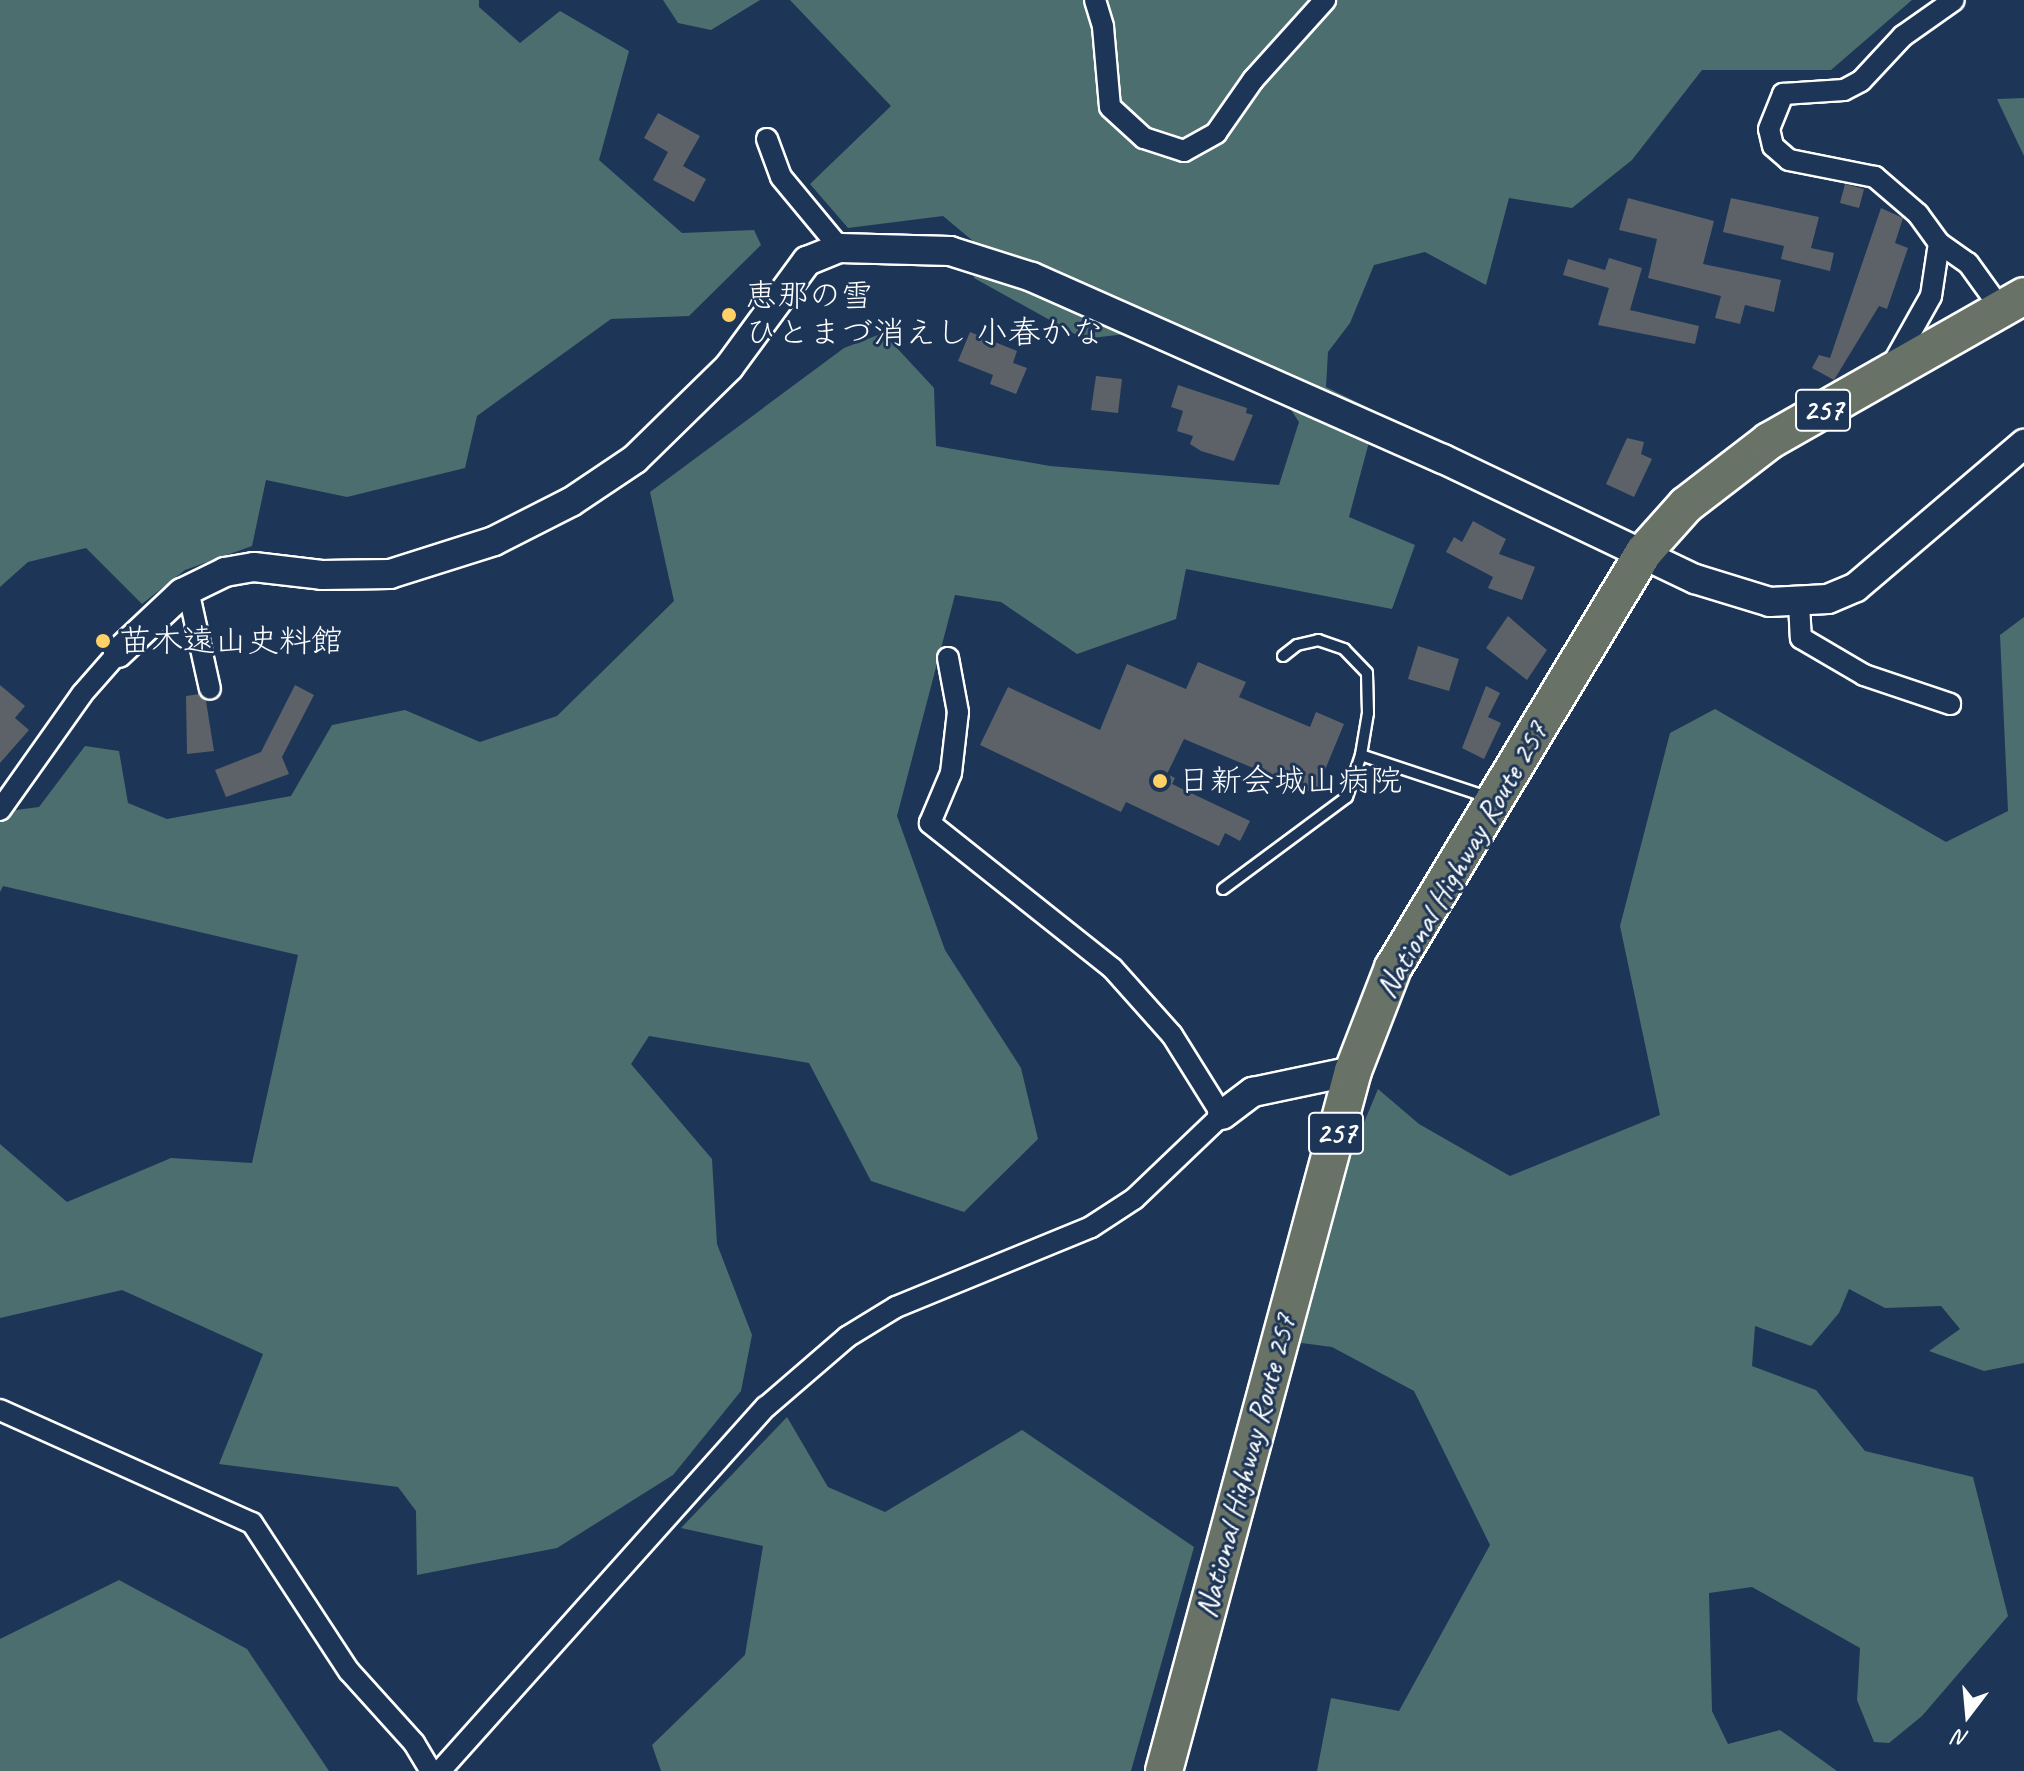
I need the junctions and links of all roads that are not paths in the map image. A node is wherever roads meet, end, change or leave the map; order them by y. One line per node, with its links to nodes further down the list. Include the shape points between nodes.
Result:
1 (1095, 0): 2 (street, via 1110,107 1144,138 1184,151 1216,133 1253,80)
2 (1325, 0)
3 (1954, 0): 5 (street, via 1903,36 1861,81 1844,90 1783,94 1769,129 1773,146 1789,160 1875,177 1918,214)
4 (767, 139): 6 (street, via 781,177)
5 (1939, 243): 7 (street); 8 (street, via 1931,296 1906,333)
6 (840, 248): 10 (street, via 950,251 1032,277); 11 (street, via 807,261 729,367 635,459 571,502 494,541 390,574 322,575 254,567 225,572)
7 (2012, 303): 8 (highway, National Highway Route 257 / 257)
8 (1889, 373): 10 (highway, National Highway Route 257 / 257, via 1736,463 1686,505)
9 (2024, 444): 12 (street, via 1884,568 1828,599)
10 (1644, 552): 12 (street, via 1735,595); 19 (highway, National Highway Route 257 / 257)
11 (188, 590): 13 (street); 16 (street)
12 (1799, 603): 17 (street, via 1801,638 1864,675)
13 (118, 653): 20 (street, via 82,694)
14 (1283, 656): 18 (lane, via 1297,645 1318,640 1344,649 1367,673)
15 (948, 658): 23 (street, via 958,712 951,773 930,823 1112,968 1172,1035)
16 (210, 689)
17 (1950, 704)
18 (1361, 755): 19 (lane); 21 (lane, via 1347,797)
19 (1492, 799): 22 (highway, National Highway Route 257 / 257, via 1393,968)
20 (0, 810)
21 (1223, 889)
22 (1353, 1071): 23 (street, via 1253,1092); 27 (highway, National Highway Route 257 / 257)
23 (1222, 1115): 26 (street, via 1134,1199 1091,1227 896,1307 847,1337 766,1407)
24 (0, 1410): 25 (street, via 252,1523 349,1671 414,1743)
25 (431, 1771)
26 (440, 1771)
27 (1164, 1771)

